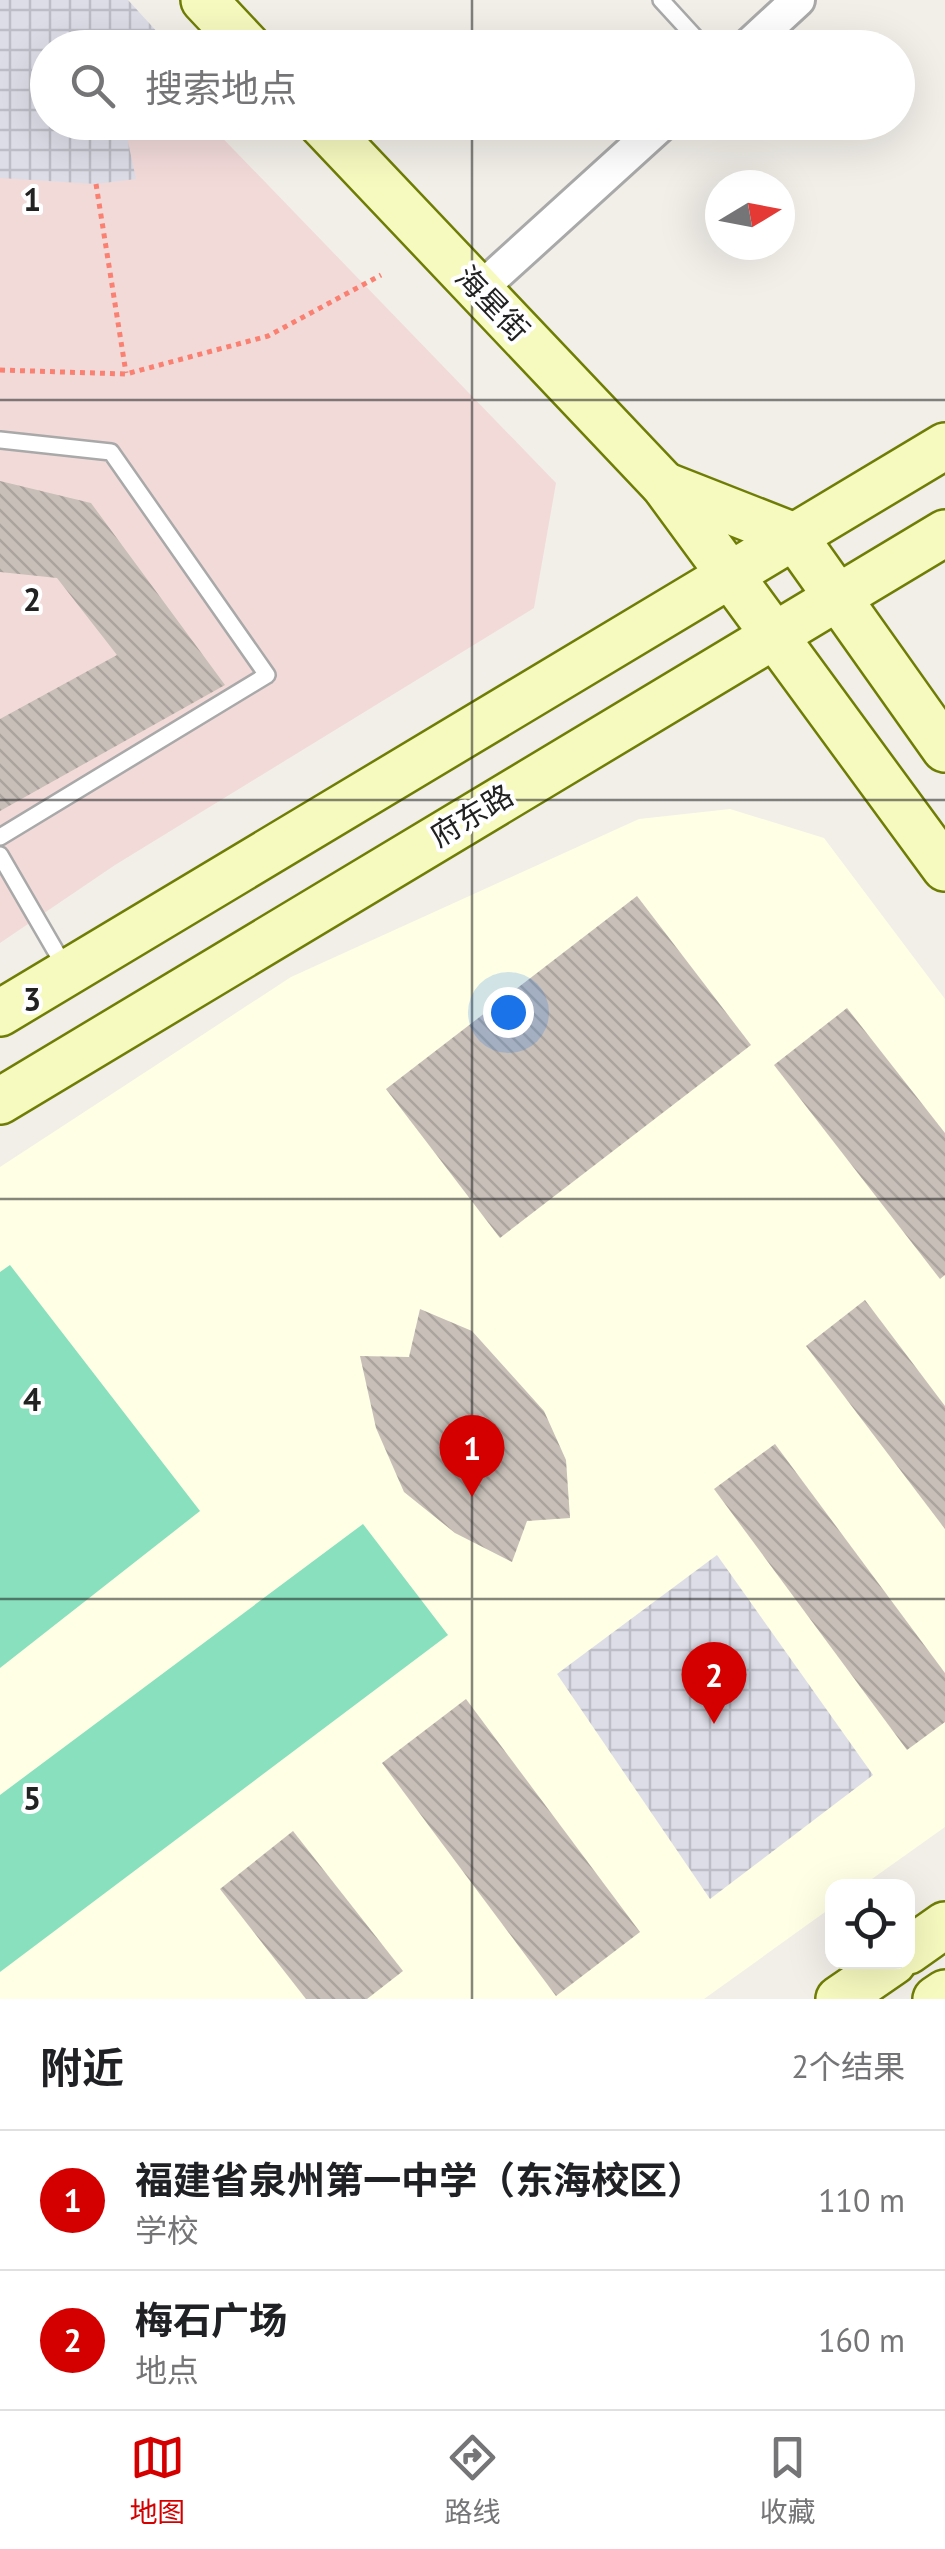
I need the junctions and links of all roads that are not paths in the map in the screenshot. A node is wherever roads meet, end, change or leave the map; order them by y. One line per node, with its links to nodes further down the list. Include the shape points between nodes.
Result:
1 (204, 0): 4 (main road)
2 (661, 0): 5 (lane)
3 (798, 0): 6 (street)
4 (232, 30)
5 (688, 30)
6 (766, 30)
7 (337, 140): 9 (main road, 海星街)
8 (644, 140): 9 (street)
9 (479, 290): 12 (main road, 海星街)
10 (0, 440): 19 (lane, via 111,452 268,674)
11 (945, 446): 14 (main road)
12 (664, 485): 14 (main road, 海星街); 15 (main road, 海星街)
13 (945, 533): 16 (main road, 府东路)
14 (794, 536): 15 (main road); 16 (main road)
15 (728, 575): 17 (main road, 海星街); 22 (main road)
16 (836, 596): 17 (main road, 府东路); 18 (main road)
17 (772, 635): 21 (main road, 海星街); 24 (main road, 府东路)
18 (945, 749)
19 (0, 836)
20 (0, 854): 22 (lane)
21 (945, 868)
22 (68, 972): 23 (main road)
23 (0, 1013)
24 (0, 1101)
25 (945, 1925): 26 (main road)
26 (915, 1946)
27 (882, 1969): 29 (main road)
28 (945, 1993): 30 (main road)
29 (839, 1999)
30 (936, 1999)

